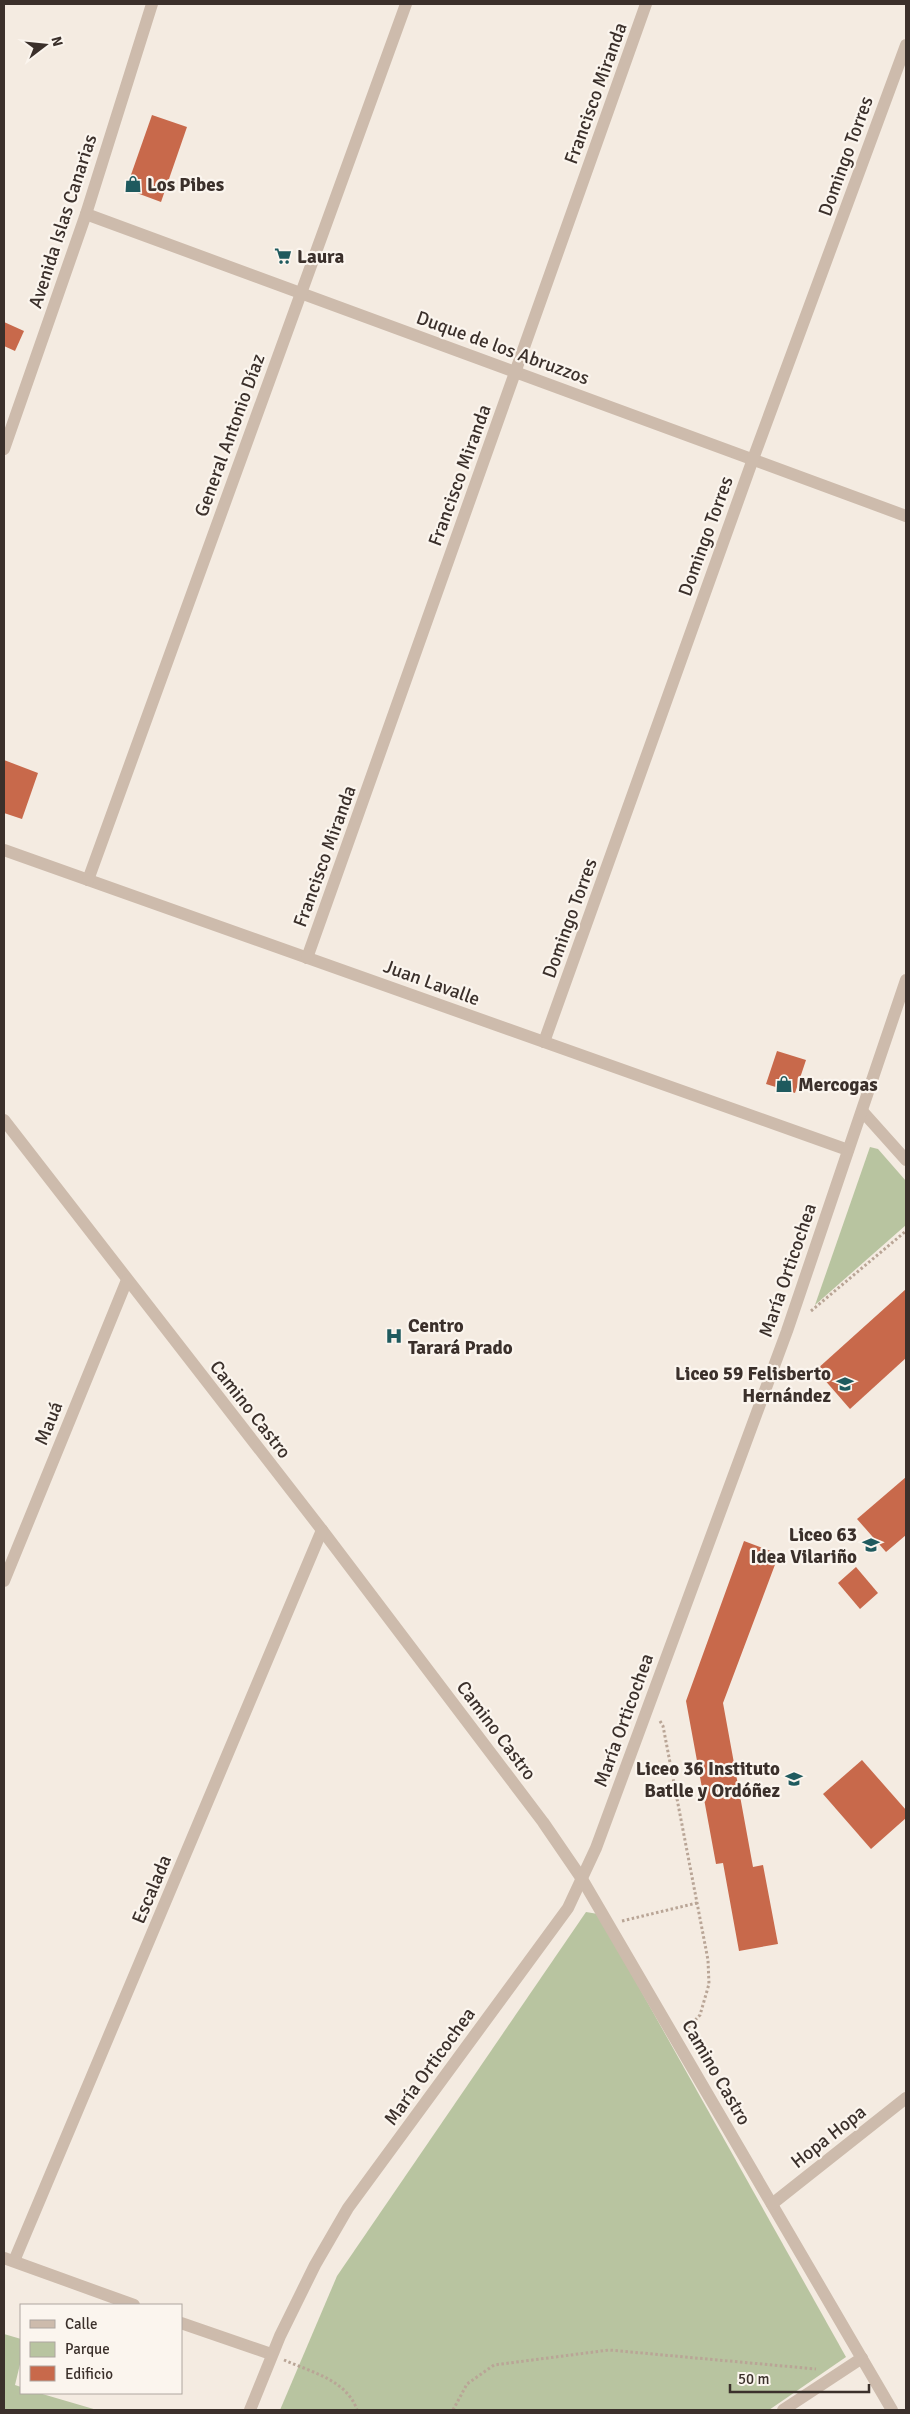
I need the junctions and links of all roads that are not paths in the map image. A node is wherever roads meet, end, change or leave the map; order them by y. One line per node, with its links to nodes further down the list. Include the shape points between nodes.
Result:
1 (152, 4): 5 (street, Avenida Islas Canarias)
2 (406, 4): 6 (street, General Antonio Díaz)
3 (646, 4): 7 (street, Francisco Miranda)
4 (906, 45): 9 (street, Domingo Torres)
5 (86, 214): 6 (street, Duque de los Abruzzos); 8 (street, Avenida Islas Canarias)
6 (301, 292): 7 (street, Duque de los Abruzzos); 12 (street, General Antonio Díaz)
7 (516, 372): 9 (street, Duque de los Abruzzos); 13 (street, Francisco Miranda)
8 (4, 449)
9 (753, 459): 10 (street, Duque de los Abruzzos); 15 (street, Domingo Torres)
10 (906, 516)
11 (4, 850): 12 (street, Juan Lavalle)
12 (88, 880): 13 (street, Juan Lavalle)
13 (307, 958): 15 (street, Juan Lavalle)
14 (906, 980): 16 (street, María Orticochea)
15 (544, 1042): 18 (street, Juan Lavalle)
16 (863, 1112): 18 (street, María Orticochea); 19 (street)
17 (4, 1120): 20 (street, Camino Castro)
18 (848, 1150): 23 (street, María Orticochea, via 787,1331)
19 (906, 1160)
20 (127, 1280): 21 (street, Camino Castro); 22 (street, Mauá)
21 (322, 1530): 23 (street, Camino Castro, via 543,1822); 26 (street, Escalada)
22 (4, 1581)
23 (582, 1879): 25 (street, Camino Castro); 29 (street, María Orticochea, via 568,1908 348,2208 315,2265)
24 (906, 2098): 25 (street, Hopa Hopa)
25 (772, 2204): 30 (street, Camino Castro)
26 (9, 2260): 27 (street)
27 (131, 2304)
28 (182, 2323): 29 (street)
29 (271, 2354): 31 (street, María Orticochea)
30 (862, 2358): 32 (street); 33 (street, Camino Castro)
31 (250, 2410)
32 (783, 2410)
33 (892, 2410)

